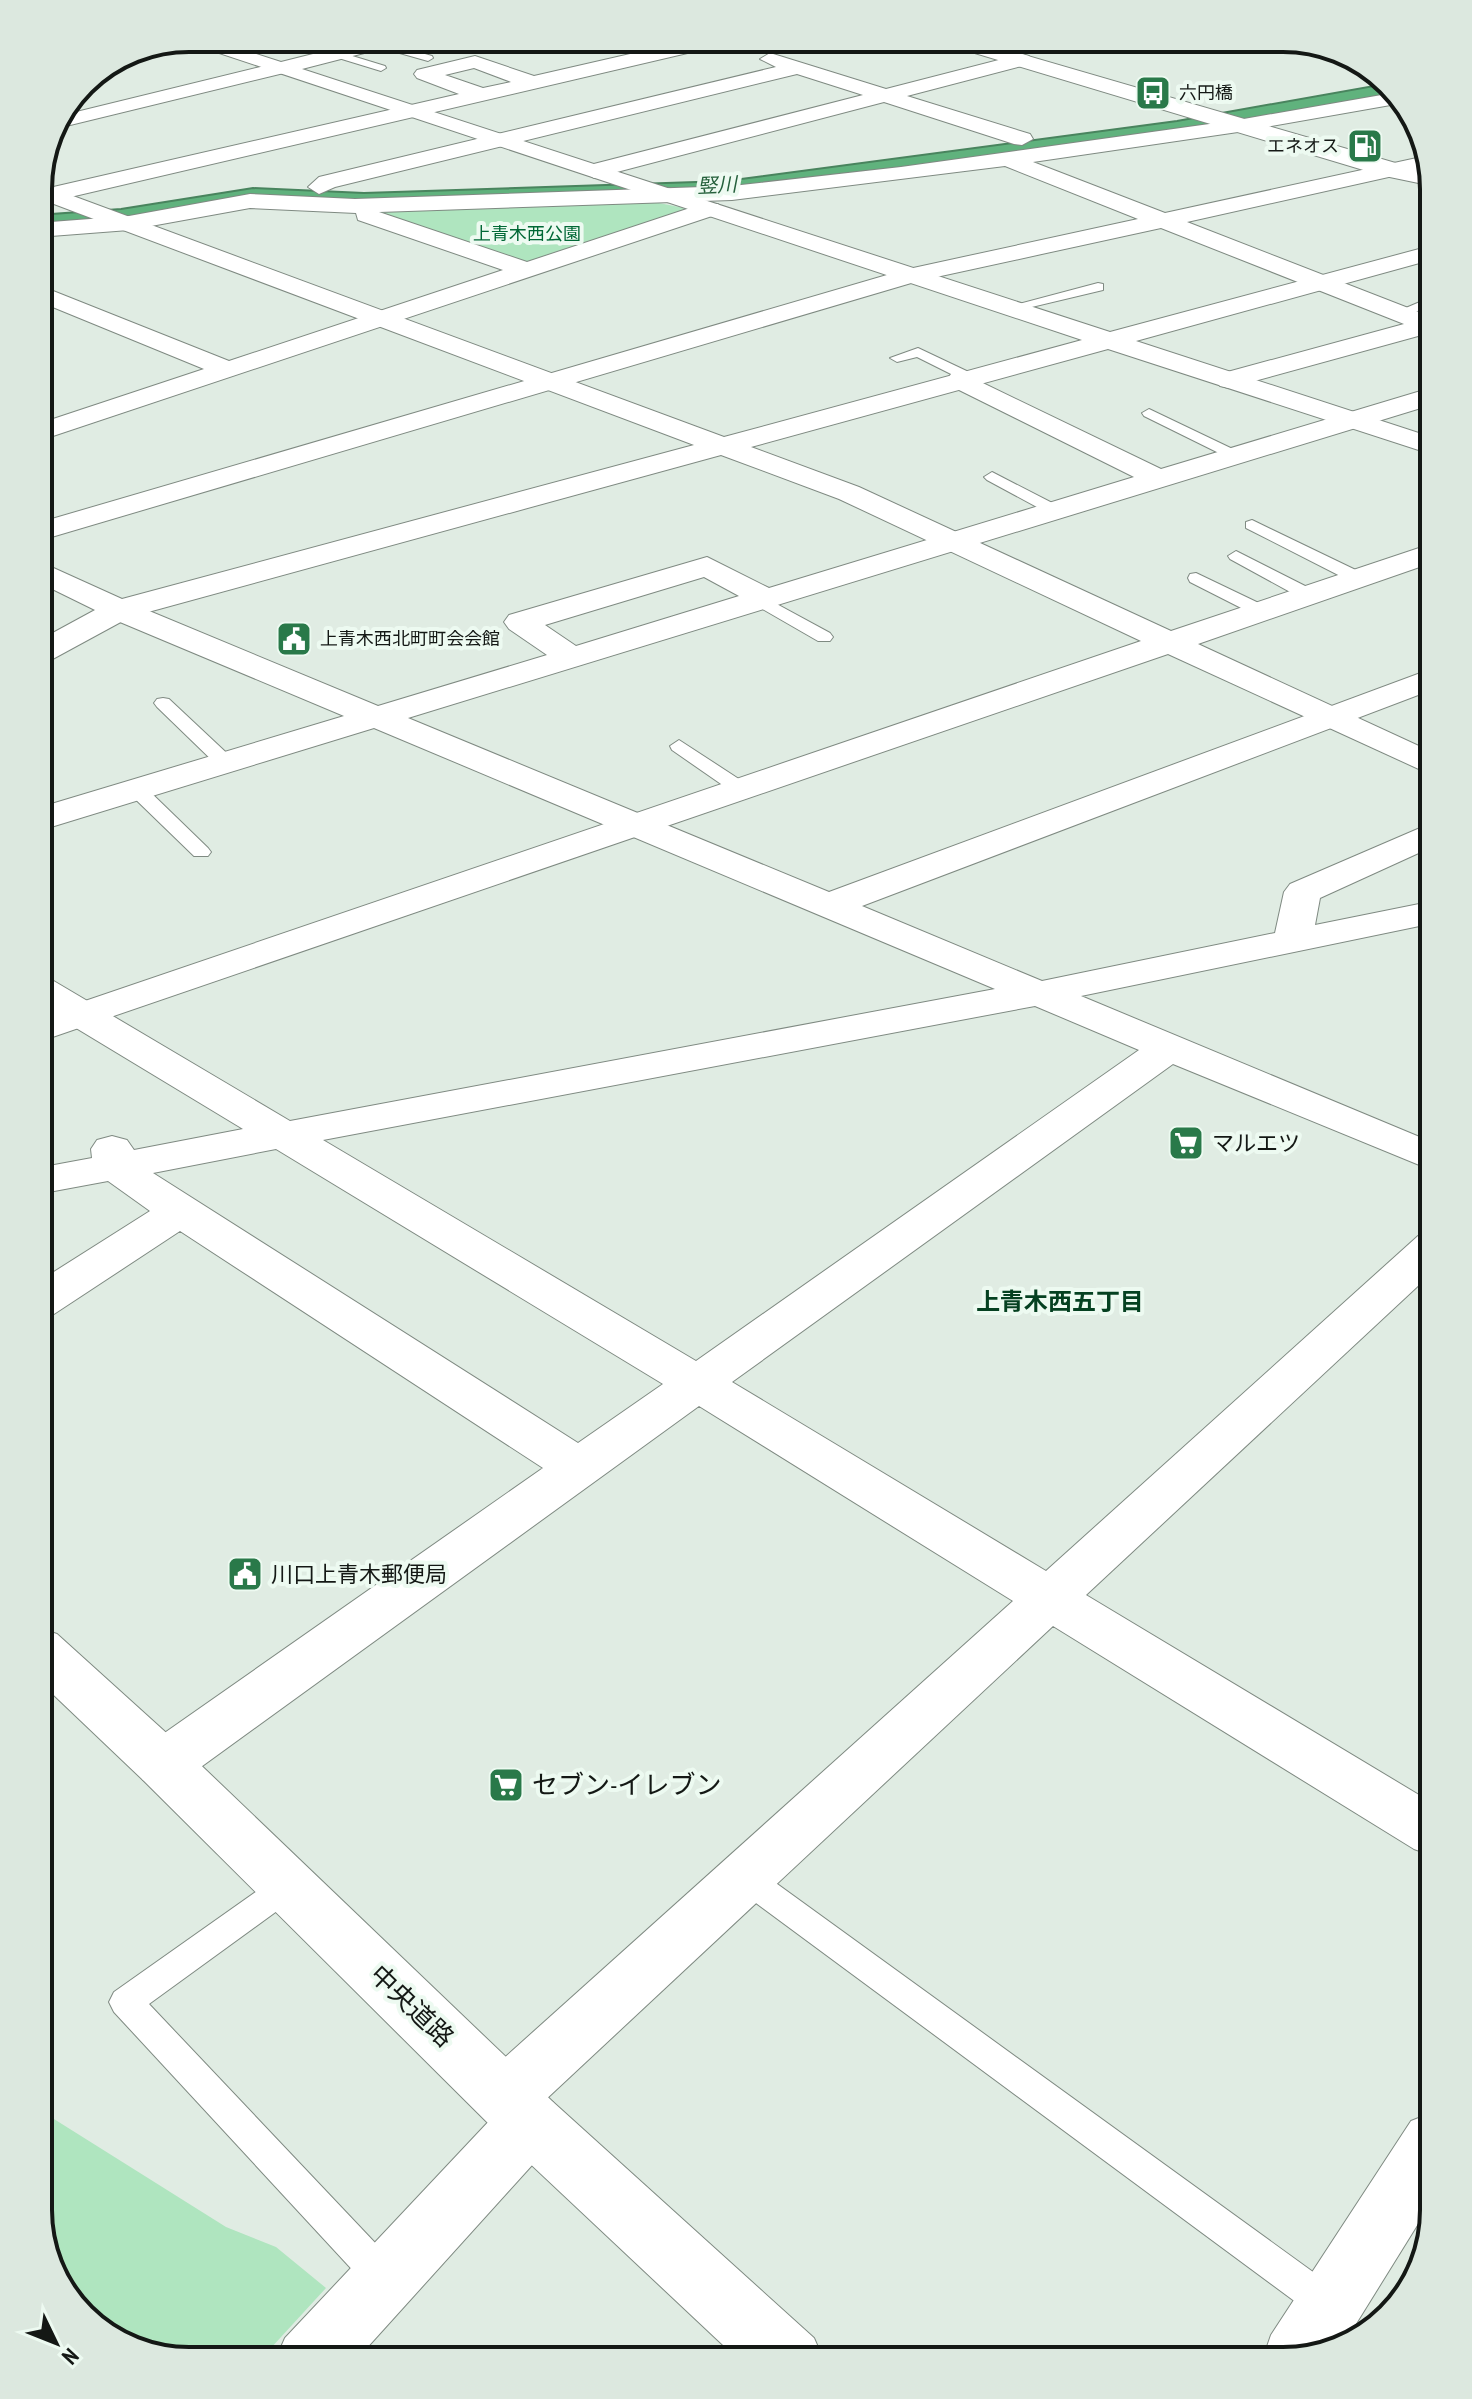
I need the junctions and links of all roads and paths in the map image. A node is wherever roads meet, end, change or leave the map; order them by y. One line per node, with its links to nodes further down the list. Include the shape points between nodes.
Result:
1 (231, 52): 10 (street)
2 (341, 52): 7 (street)
3 (408, 52): 8 (lane)
4 (690, 52): 13 (street)
5 (752, 52): 12 (street)
6 (994, 52): 9 (street)
7 (336, 54): 10 (street); 11 (lane)
8 (428, 58)
9 (1022, 60): 15 (street); 18 (street)
10 (281, 68): 17 (street); 19 (street)
11 (381, 68)
12 (797, 68): 15 (street); 22 (street)
13 (534, 83): 14 (street); 14 (street, via 475,62 424,74)
14 (482, 95): 17 (street)
15 (887, 96): 21 (street); 26 (street)
16 (1387, 100): 20 (street)
17 (411, 111): 22 (street); 32 (street)
18 (1200, 115): 20 (street); 21 (street)
19 (71, 119)
20 (1235, 125): 23 (street); 25 (street)
21 (1022, 139): 28 (street, via 719,178)
22 (500, 141): 26 (street); 29 (street)
23 (1005, 158): 30 (street); 37 (street)
24 (1417, 164): 25 (street)
25 (1388, 170): 27 (street); 37 (street)
26 (594, 171): 28 (street)
27 (1419, 177)
28 (624, 180): 29 (street); 31 (street)
29 (319, 187): 35 (street, via 241,185)
30 (785, 187): 31 (street); 36 (street)
31 (671, 195): 34 (street); 36 (street)
32 (52, 197)
33 (52, 201): 35 (street)
34 (355, 206): 38 (street, via 250,201); 41 (street, via 362,214)
35 (89, 209): 38 (street)
36 (712, 210): 41 (street); 42 (street)
37 (1162, 219): 42 (street); 43 (street)
38 (126, 222): 39 (street); 50 (street)
39 (52, 229)
40 (1420, 256): 43 (street)
41 (526, 270): 50 (street)
42 (913, 275): 46 (street); 57 (street)
43 (1322, 283): 48 (street); 52 (street)
44 (1098, 287): 46 (lane)
45 (52, 298): 47 (street)
46 (1011, 308): 52 (street)
47 (82, 310): 49 (street); 54 (street)
48 (1420, 318)
49 (52, 319)
50 (383, 319): 54 (street); 57 (street)
51 (1420, 325): 56 (street)
52 (1110, 340): 55 (street); 56 (street)
53 (897, 358): 55 (lane, via 918,352)
54 (229, 370): 61 (street)
55 (965, 379): 63 (street); 66 (street)
56 (1229, 380): 60 (street)
57 (548, 381): 63 (street); 69 (street)
58 (1420, 399): 60 (street)
59 (1149, 413): 64 (lane)
60 (1351, 420): 62 (street); 64 (street)
61 (52, 428)
62 (1420, 442)
63 (720, 444): 70 (street, via 849,493); 78 (street)
64 (1236, 456): 66 (street)
65 (992, 477): 67 (lane)
66 (1159, 479): 67 (street)
67 (1054, 510): 70 (street)
68 (1252, 525): 75 (lane)
69 (52, 528)
70 (952, 541): 77 (street); 81 (street)
71 (1236, 556): 76 (lane)
72 (1420, 557): 75 (street)
73 (52, 577): 78 (street)
74 (1196, 578): 79 (lane)
75 (1358, 578): 76 (street)
76 (1309, 595): 79 (street)
77 (763, 599): 80 (lane); 83 (street); 83 (street, via 707,566 520,622)
78 (119, 610): 82 (street); 87 (street)
79 (1261, 611): 81 (street)
80 (824, 637)
81 (1170, 642): 86 (street); 91 (street)
82 (52, 646)
83 (573, 658): 87 (street)
84 (1420, 683): 86 (street)
85 (163, 703): 90 (lane)
86 (1329, 717): 89 (street); 98 (street)
87 (378, 718): 90 (street); 94 (street)
88 (679, 746): 91 (lane)
89 (1420, 759)
90 (226, 763): 92 (street)
91 (741, 789): 94 (street)
92 (137, 790): 93 (street); 96 (lane)
93 (52, 816)
94 (636, 824): 98 (street); 103 (street)
95 (1420, 839): 100 (street, via 1303,892)
96 (201, 852)
97 (1420, 898): 100 (street)
98 (830, 905): 101 (street)
99 (1420, 914): 100 (street)
100 (1294, 932): 101 (street)
101 (1026, 987): 105 (street); 106 (street)
102 (52, 996): 103 (street)
103 (82, 1014): 104 (street); 106 (street)
104 (52, 1025)
105 (1170, 1047): 107 (street); 114 (street)
106 (271, 1126): 108 (street); 114 (street)
107 (1420, 1152)
108 (113, 1155): 109 (street); 110 (street); 111 (street)
109 (52, 1156)
110 (52, 1176)
111 (180, 1211): 113 (street); 115 (street)
112 (1420, 1259): 116 (street)
113 (52, 1294)
114 (699, 1384): 115 (street); 116 (street)
115 (580, 1468): 118 (street)
116 (1051, 1598): 119 (street); 120 (street)
117 (52, 1661): 118 (street, 中央道路)
118 (163, 1764): 121 (street, 中央道路)
119 (1420, 1824)
120 (744, 1877): 122 (street); 125 (lane)
121 (288, 1886): 122 (street, 中央道路); 124 (lane, via 126,2002)
122 (518, 2109): 124 (street); 128 (street, 中央道路)
123 (1420, 2163): 125 (street)
124 (384, 2278): 127 (street)
125 (1329, 2305): 126 (street)
126 (1303, 2346)
127 (322, 2347)
128 (775, 2347)

